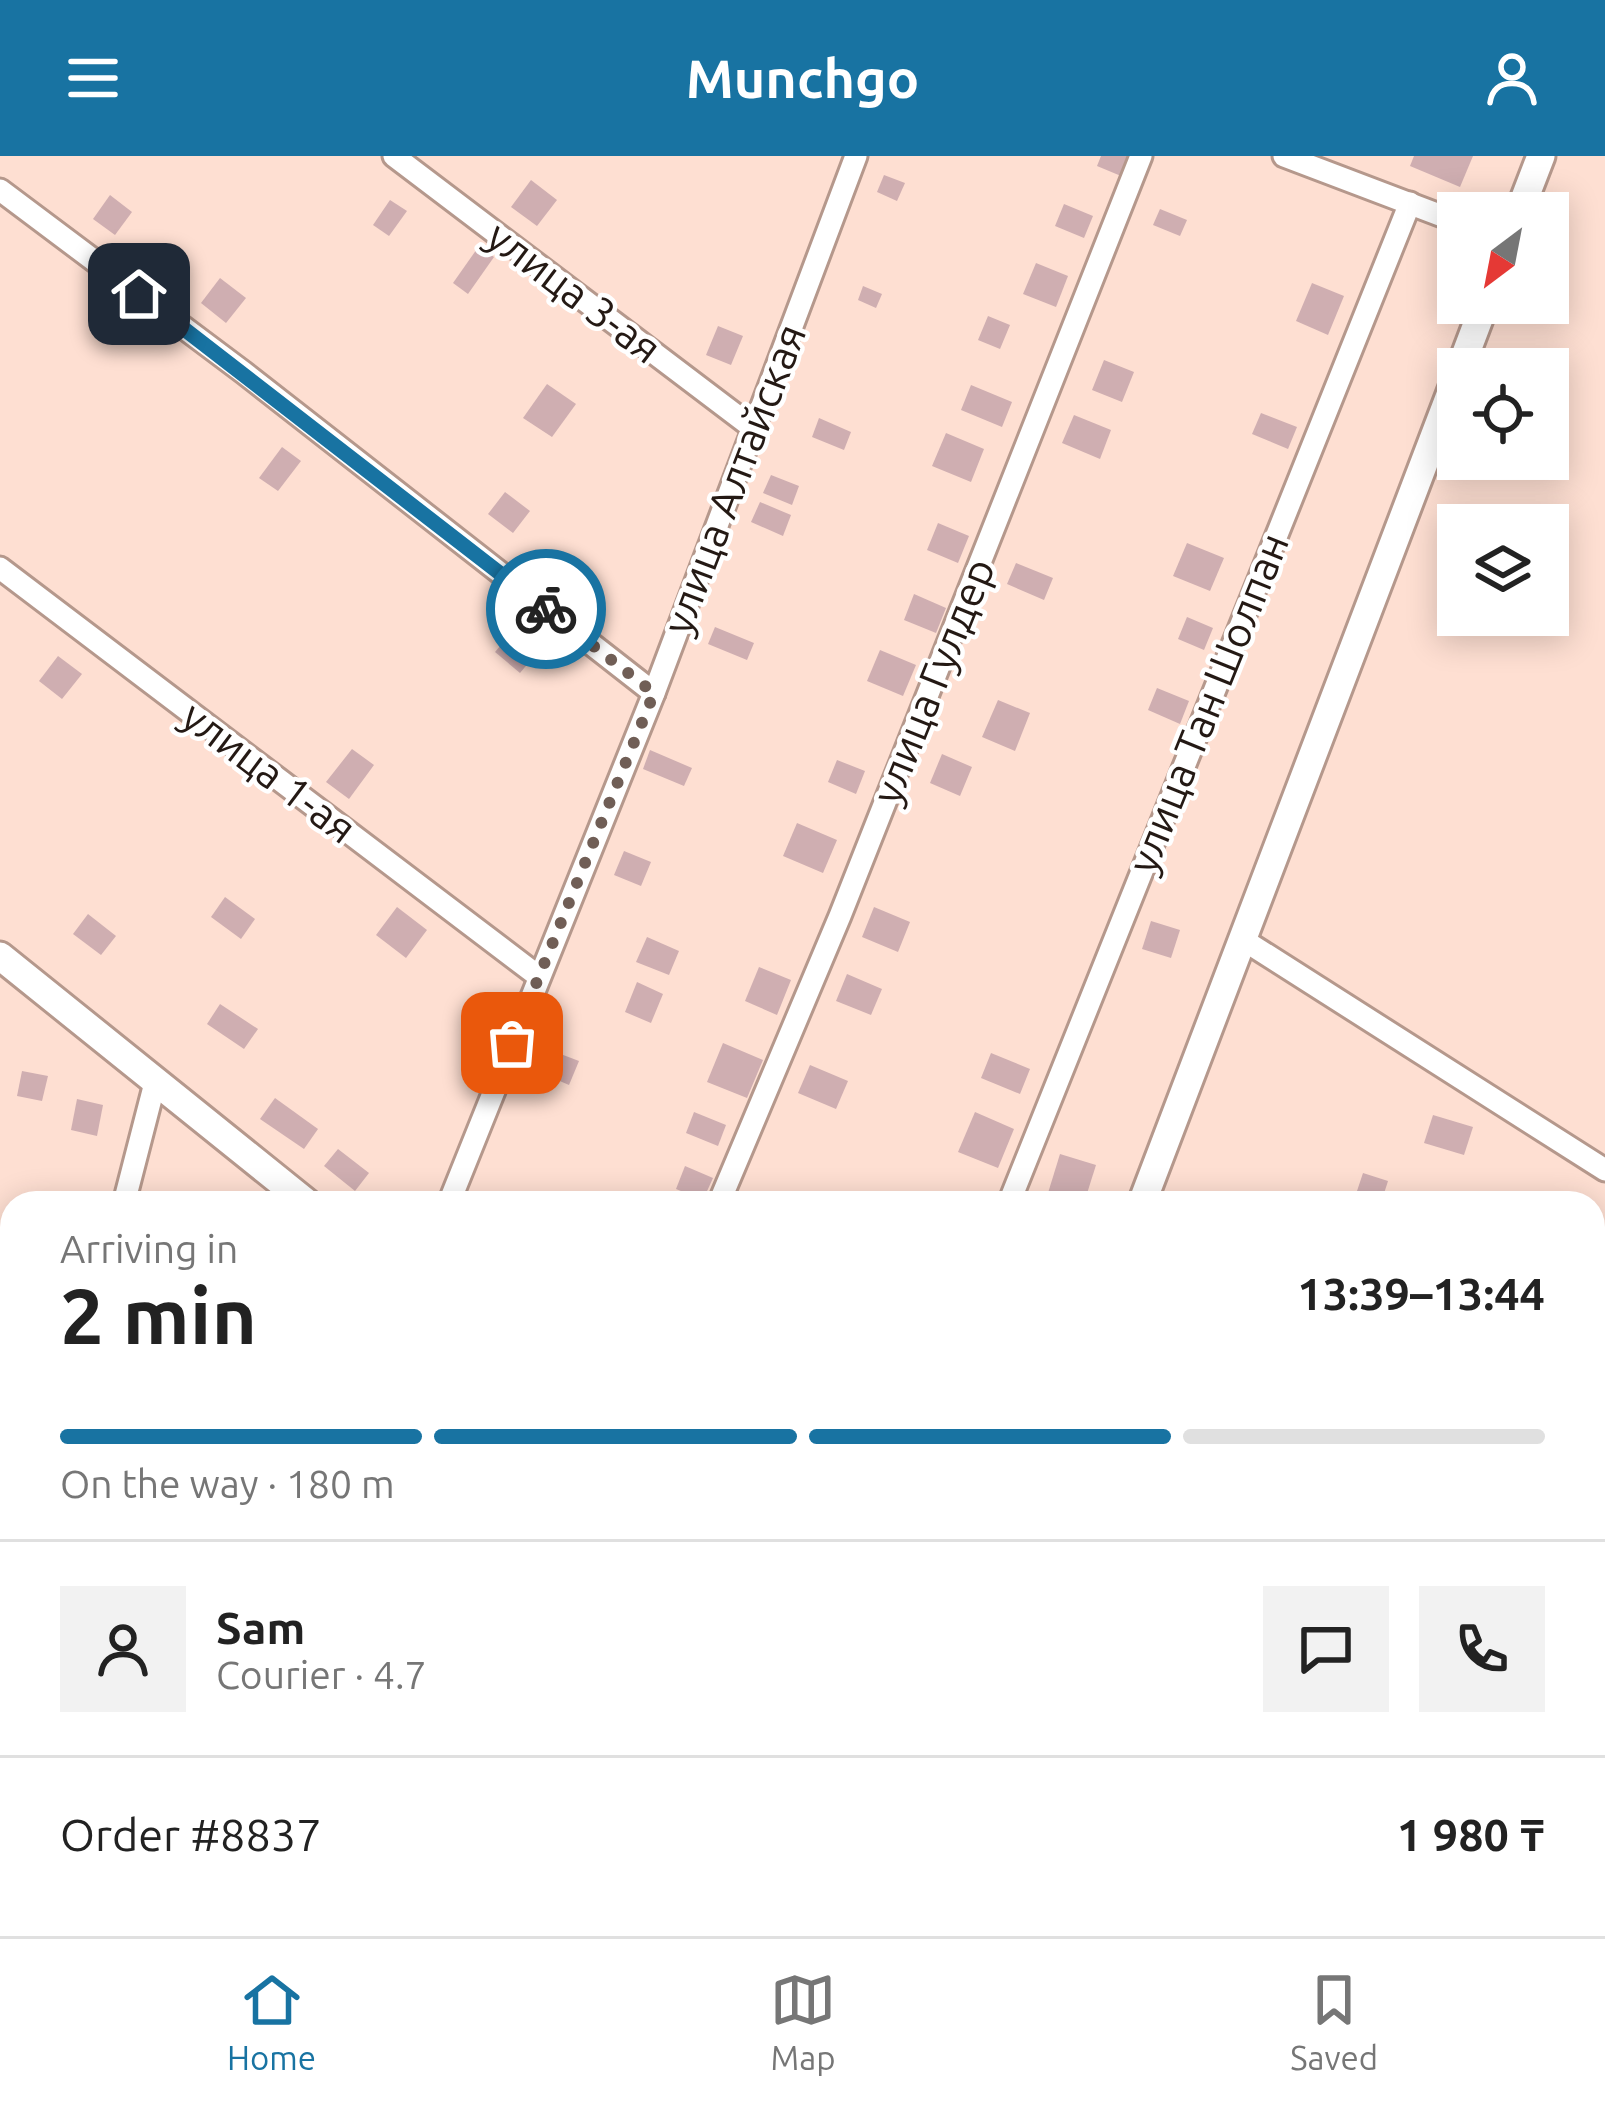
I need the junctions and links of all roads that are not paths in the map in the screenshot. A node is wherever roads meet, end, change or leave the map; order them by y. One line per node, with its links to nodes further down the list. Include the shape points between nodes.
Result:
1 (394, 156): 10 (street, улица 3-ая)
2 (1141, 156): 22 (street, улица Гулдер)
3 (1284, 156): 8 (street)
4 (1540, 156): 7 (street)
5 (849, 159): 10 (street, улица Алтайская)
6 (0, 190): 13 (street)
7 (1527, 192)
8 (1409, 203): 9 (street); 23 (street, улица Тан Шолпан)
9 (1437, 214)
10 (753, 428): 13 (street, улица Алтайская)
11 (1437, 429): 14 (street)
12 (0, 568): 16 (street, улица 1-ая)
13 (654, 693): 16 (street, улица Алтайская)
14 (1241, 939): 18 (street); 24 (street)
15 (0, 956): 17 (street)
16 (538, 976): 21 (street, улица Алтайская)
17 (155, 1083): 19 (street); 20 (street)
18 (1605, 1170)
19 (127, 1191)
20 (292, 1191)
21 (454, 1191)
22 (724, 1191)
23 (1014, 1191)
24 (1146, 1191)

